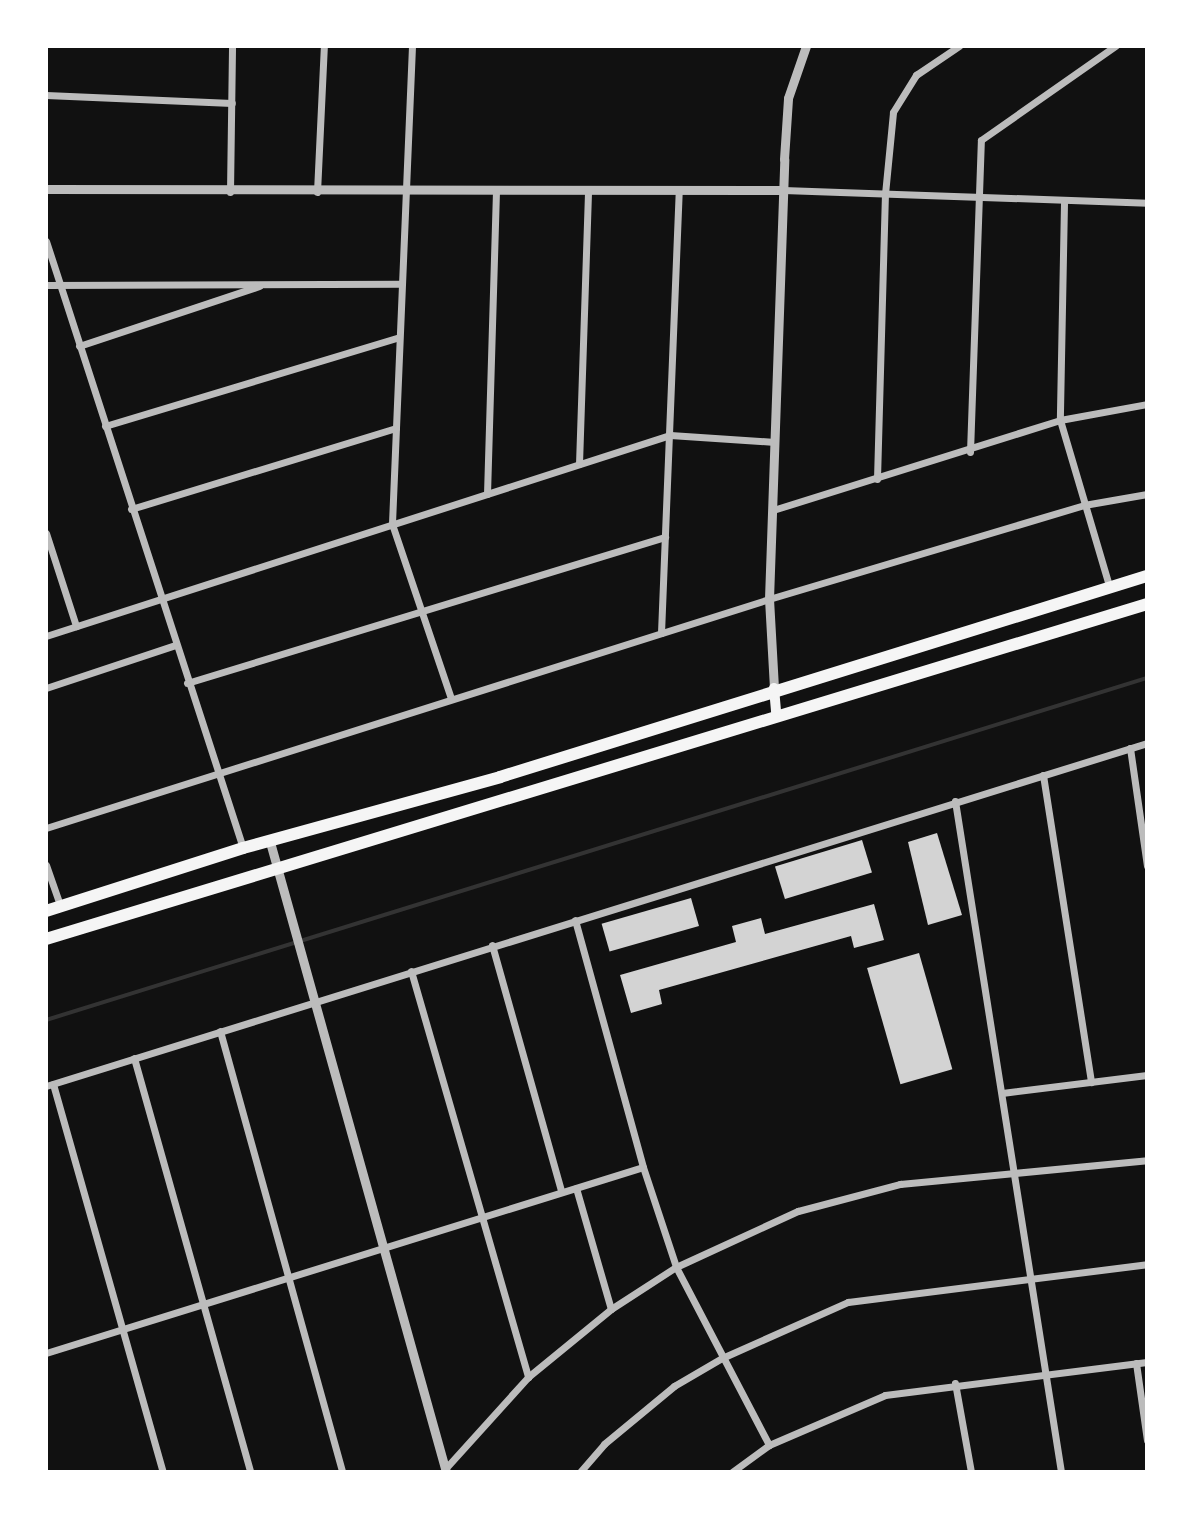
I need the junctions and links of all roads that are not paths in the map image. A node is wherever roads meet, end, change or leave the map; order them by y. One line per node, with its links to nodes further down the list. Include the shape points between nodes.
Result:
1 (232, 46): 8 (street)
2 (324, 46): 13 (street)
3 (412, 46): 16 (street)
4 (806, 46): 10 (street, via 788,98)
5 (959, 46): 17 (street, via 916,75 893,112)
6 (1115, 46): 18 (street, via 981,140)
7 (46, 95): 8 (street)
8 (232, 103): 12 (street)
9 (46, 189): 12 (street)
10 (783, 190): 11 (street); 17 (street); 33 (street)
11 (679, 191): 15 (street); 32 (street)
12 (230, 192): 13 (street)
13 (317, 192): 16 (street)
14 (496, 192): 15 (street); 16 (street); 37 (street)
15 (588, 192): 35 (street)
16 (404, 193): 24 (street)
17 (885, 194): 18 (street); 36 (street)
18 (978, 198): 19 (street); 34 (street)
19 (1064, 203): 20 (street); 29 (street)
20 (1147, 203)
21 (46, 241): 22 (street)
22 (59, 281): 23 (street); 25 (street); 27 (street)
23 (267, 283): 24 (street); 27 (street)
24 (401, 284): 26 (street)
25 (46, 285)
26 (399, 337): 30 (street); 31 (street)
27 (79, 346): 30 (street)
28 (1147, 404): 29 (street)
29 (1060, 420): 34 (street); 39 (street)
30 (105, 426): 40 (street)
31 (396, 428): 40 (street); 42 (street)
32 (670, 435): 33 (street); 35 (street); 44 (street)
33 (775, 442): 41 (street)
34 (970, 452): 36 (street)
35 (579, 464): 37 (street)
36 (877, 479): 41 (street)
37 (487, 494): 42 (street)
38 (1147, 494): 39 (street)
39 (1084, 505): 46 (street); 48 (street)
40 (131, 509): 47 (street)
41 (773, 510): 48 (street)
42 (392, 524): 47 (street); 50 (street)
43 (46, 533): 51 (street)
44 (665, 537): 50 (street); 52 (street)
45 (1147, 576): 46 (main road)
46 (1109, 585): 57 (main road)
47 (160, 599): 51 (street); 54 (street)
48 (769, 599): 52 (street); 57 (street)
49 (1147, 604): 59 (main road)
50 (424, 610): 55 (street); 58 (street)
51 (76, 626): 53 (street)
52 (661, 633): 58 (street)
53 (46, 636)
54 (175, 645): 55 (street); 56 (street)
55 (187, 683): 62 (street)
56 (46, 688)
57 (774, 688): 59 (main road); 66 (main road, via 500,777)
58 (451, 698): 62 (street)
59 (776, 713): 70 (main road)
60 (1147, 743): 61 (street)
61 (1130, 748): 63 (street); 69 (street)
62 (217, 775): 65 (street); 67 (street)
63 (1043, 775): 64 (street); 81 (street)
64 (955, 801): 73 (street); 83 (street)
65 (46, 828)
66 (270, 842): 67 (main road); 70 (street)
67 (243, 848): 71 (main road)
68 (46, 865): 71 (street)
69 (1147, 866)
70 (276, 870): 74 (main road); 77 (street)
71 (60, 905): 72 (main road)
72 (46, 911)
73 (575, 920): 75 (street); 85 (street)
74 (46, 939)
75 (492, 945): 76 (street); 88 (street)
76 (411, 971): 77 (street); 89 (street)
77 (312, 1001): 78 (street); 90 (street)
78 (220, 1031): 79 (street); 93 (street)
79 (134, 1058): 82 (street); 95 (street)
80 (1147, 1075): 81 (street)
81 (1091, 1082): 83 (street)
82 (49, 1085): 97 (street)
83 (1002, 1093): 86 (street)
84 (1147, 1160): 86 (street)
85 (643, 1167): 87 (street); 92 (street)
86 (1015, 1173): 92 (street, via 900,1184 798,1211); 94 (street)
87 (576, 1188): 88 (street); 96 (street)
88 (561, 1191): 89 (street)
89 (478, 1219): 90 (street); 103 (street)
90 (383, 1249): 93 (street); 107 (street)
91 (1147, 1264): 94 (street)
92 (676, 1267): 96 (street); 99 (street)
93 (287, 1279): 95 (street); 110 (street)
94 (1032, 1279): 99 (street, via 848,1302); 102 (street)
95 (205, 1304): 97 (street); 109 (street)
96 (611, 1309): 103 (street)
97 (120, 1332): 98 (street); 108 (street)
98 (46, 1353)
99 (722, 1358): 106 (street); 111 (street, via 674,1386 604,1444)
100 (1147, 1362): 101 (street)
101 (1136, 1363): 102 (street); 105 (street)
102 (1045, 1371): 104 (street); 114 (street)
103 (528, 1377): 107 (street)
104 (955, 1383): 106 (street, via 885,1395); 113 (street)
105 (1147, 1440)
106 (769, 1445): 112 (street)
107 (446, 1470)
108 (163, 1472)
109 (250, 1472)
110 (342, 1472)
111 (580, 1472)
112 (732, 1472)
113 (971, 1472)
114 (1061, 1472)

